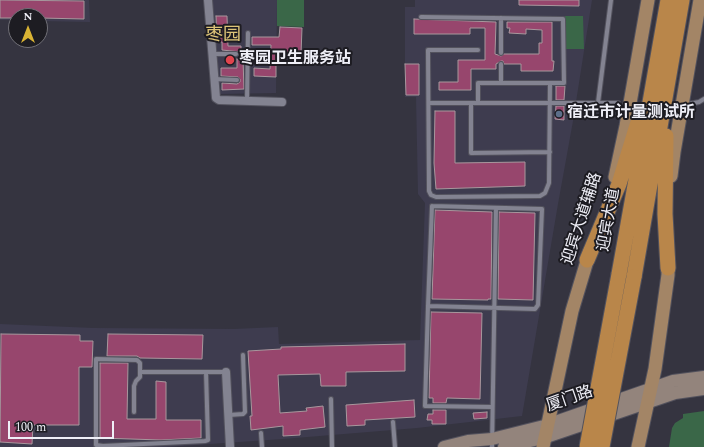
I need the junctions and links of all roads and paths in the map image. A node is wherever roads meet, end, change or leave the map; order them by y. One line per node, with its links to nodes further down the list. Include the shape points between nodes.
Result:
1 (208, 0): 13 (street)
2 (612, 0): 28 (lane)
3 (648, 0): 33 (main road, 迎宾大道辅路, via 615,178)
4 (661, 0): 33 (highway, via 634,137 619,184)
5 (668, 0): 59 (highway, 迎宾大道, bridge)
6 (682, 0): 16 (highway, 迎宾大道)
7 (700, 0): 34 (main road, via 674,152 668,208)
8 (421, 17): 9 (lane)
9 (501, 18): 12 (lane); 19 (lane, via 563,19 564,83)
10 (248, 33): 22 (lane)
11 (478, 50): 24 (lane, via 428,50)
12 (501, 53)
13 (212, 54): 14 (lane); 17 (street)
14 (236, 54)
15 (501, 64): 20 (lane)
16 (669, 74): 34 (highway, via 665,182); 60 (highway, 迎宾大道, bridge)
17 (214, 79): 18 (lane); 22 (street, via 216,98)
18 (237, 80)
19 (550, 82): 20 (lane); 27 (lane)
20 (501, 83): 26 (lane, via 478,83)
21 (704, 99): 30 (lane)
22 (247, 101): 23 (street)
23 (282, 102)
24 (429, 103): 25 (lane); 31 (lane, via 429,191 436,197 540,196 545,193 550,183)
25 (471, 103): 26 (lane); 31 (lane, via 471,153)
26 (478, 103): 27 (lane)
27 (550, 103): 28 (lane); 31 (lane)
28 (598, 103): 29 (lane)
29 (618, 103)
30 (684, 105)
31 (550, 152)
32 (496, 208): 35 (lane, via 432,206); 36 (lane); 36 (lane, via 542,209 538,305 535,309)
33 (587, 260): 51 (main road, 迎宾大道辅路, via 572,311)
34 (668, 268): 42 (main road)
35 (428, 306): 36 (lane); 46 (lane, via 425,406)
36 (494, 309): 46 (lane)
37 (243, 355): 48 (lane, via 245,412)
38 (140, 372): 39 (lane); 39 (lane, via 140,363 137,360 96,359 96,445 208,440); 47 (lane, via 140,378 134,386)
39 (206, 372): 40 (lane)
40 (226, 372): 48 (street)
41 (704, 377): 42 (street, 厦门路, via 673,381)
42 (651, 388): 45 (main road); 51 (street, 厦门路)
43 (704, 388): 45 (street, 厦门路, via 675,393)
44 (331, 399): 55 (lane)
45 (648, 402): 51 (street, 厦门路); 61 (main road)
46 (492, 407): 52 (lane)
47 (134, 412)
48 (228, 415): 53 (street)
49 (393, 422): 56 (lane)
50 (261, 433): 54 (lane)
51 (546, 436): 52 (street, 厦门路); 58 (street, 厦门路)
52 (492, 443): 57 (street, 厦门路, via 468,442)
53 (230, 447)
54 (262, 447)
55 (332, 447)
56 (395, 447)
57 (444, 447)
58 (504, 447)
59 (587, 447)
60 (602, 447)
61 (638, 447)

